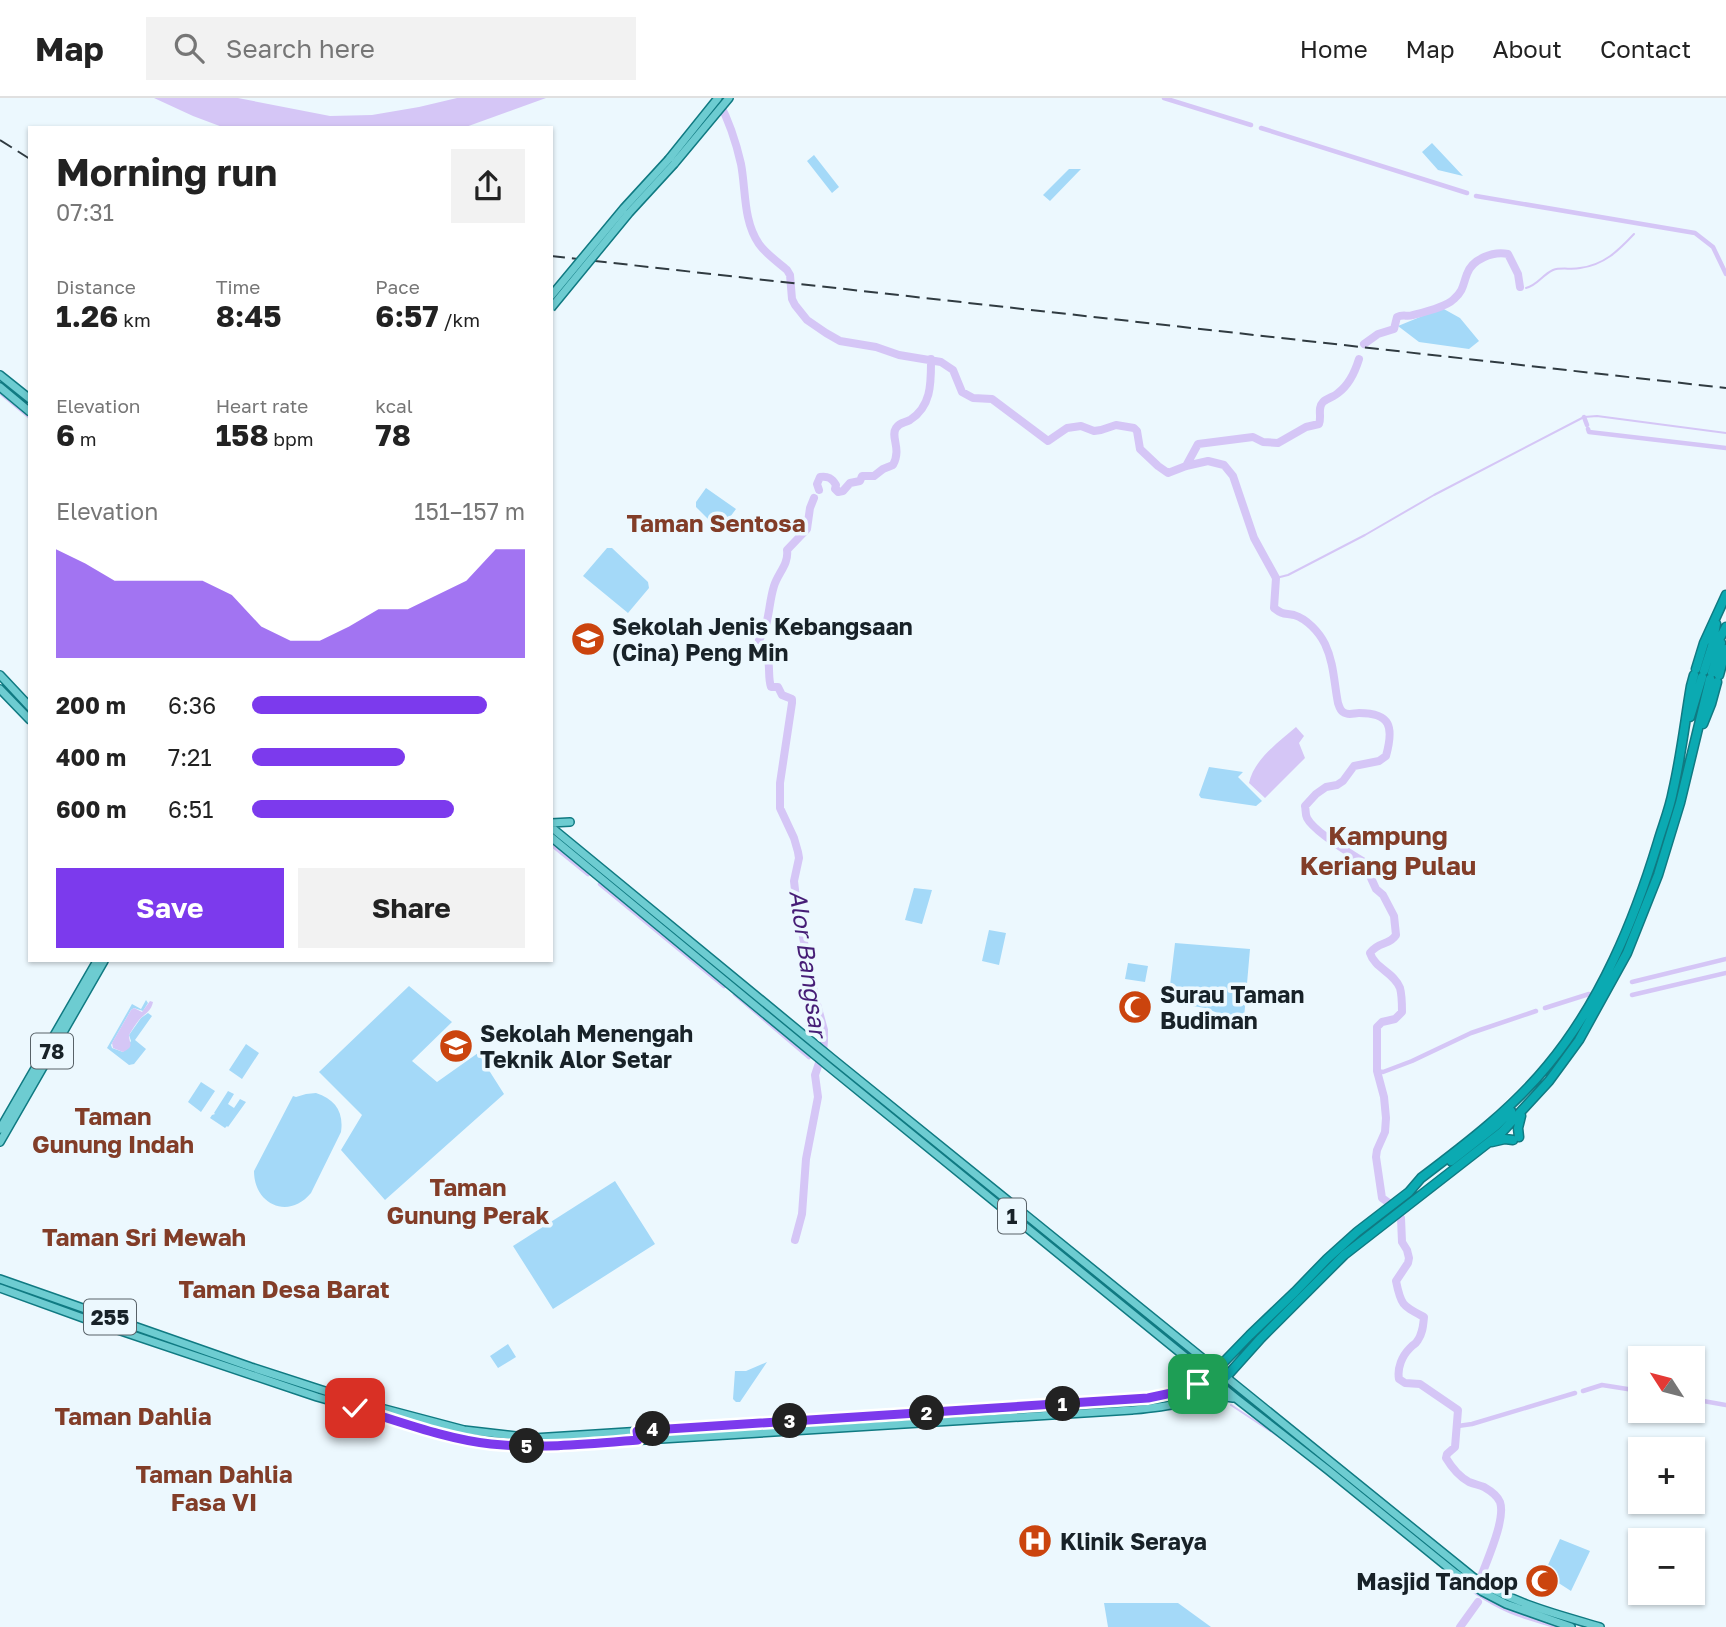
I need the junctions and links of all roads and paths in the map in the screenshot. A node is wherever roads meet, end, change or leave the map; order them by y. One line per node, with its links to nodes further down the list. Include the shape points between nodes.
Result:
1 (718, 98): 3 (main road)
2 (728, 99): 3 (main road)
3 (714, 109): 4 (main road)
4 (671, 162): 5 (main road, bridge, via 624,208); 6 (main road, bridge)
5 (553, 294)
6 (553, 306)
7 (0, 375): 9 (main road)
8 (0, 387): 10 (main road)
9 (28, 397)
10 (28, 410)
11 (1726, 596): 16 (highway, via 1704,643)
12 (1726, 629): 16 (highway)
13 (1726, 638): 16 (highway)
14 (1726, 649): 16 (highway)
15 (0, 674): 18 (main road)
16 (1707, 675): 20 (highway); 21 (highway)
17 (0, 689): 19 (main road)
18 (28, 705)
19 (28, 718)
20 (1682, 739): 21 (highway); 33 (highway, via 1673,792 1649,873 1615,957 1586,1011 1547,1066 1513,1103 1421,1178)
21 (1694, 742): 29 (highway, via 1658,875 1627,953 1579,1040)
22 (570, 822): 23 (main road)
23 (553, 825)
24 (553, 827): 28 (main road, 1)
25 (553, 839): 28 (main road, 1)
26 (96, 962): 30 (main road, 78)
27 (103, 962): 31 (main road, 78)
28 (808, 1044): 37 (main road, 1, via 828,1066); 38 (main road, 1, via 833,1059)
29 (1524, 1111): 32 (highway); 32 (highway, via 1516,1139)
30 (0, 1129)
31 (0, 1142)
32 (1489, 1144): 33 (highway)
33 (1403, 1203): 34 (highway)
34 (1386, 1216): 38 (highway, via 1327,1259); 40 (highway)
35 (0, 1279): 47 (main road, 255, via 289,1380 464,1430 533,1438)
36 (0, 1288): 50 (main road, 255, via 317,1397 457,1437 517,1446)
37 (1197, 1366): 39 (main road, 1); 42 (main road, via 1199,1376)
38 (1217, 1369): 39 (main road); 40 (main road, 1)
39 (1210, 1376): 41 (main road, 1); 42 (main road, 255)
40 (1226, 1377): 41 (main road); 52 (main road, 1, via 1486,1586 1509,1598)
41 (1219, 1384): 43 (main road, 255); 44 (main road, 1)
42 (1193, 1386): 48 (main road, 255, via 1148,1398)
43 (1203, 1394): 44 (main road); 45 (main road, 255, via 1173,1405 1132,1410)
44 (1237, 1399): 51 (main road, 1, via 1470,1584 1515,1608)
45 (878, 1426): 46 (main road, 255); 46 (main road, via 864,1434)
46 (851, 1428): 49 (main road, 255)
47 (626, 1431): 48 (main road, 255); 50 (main road)
48 (637, 1431): 49 (main road)
49 (638, 1440): 50 (main road, 255)
50 (626, 1441)
51 (1571, 1627)
52 (1600, 1627)

